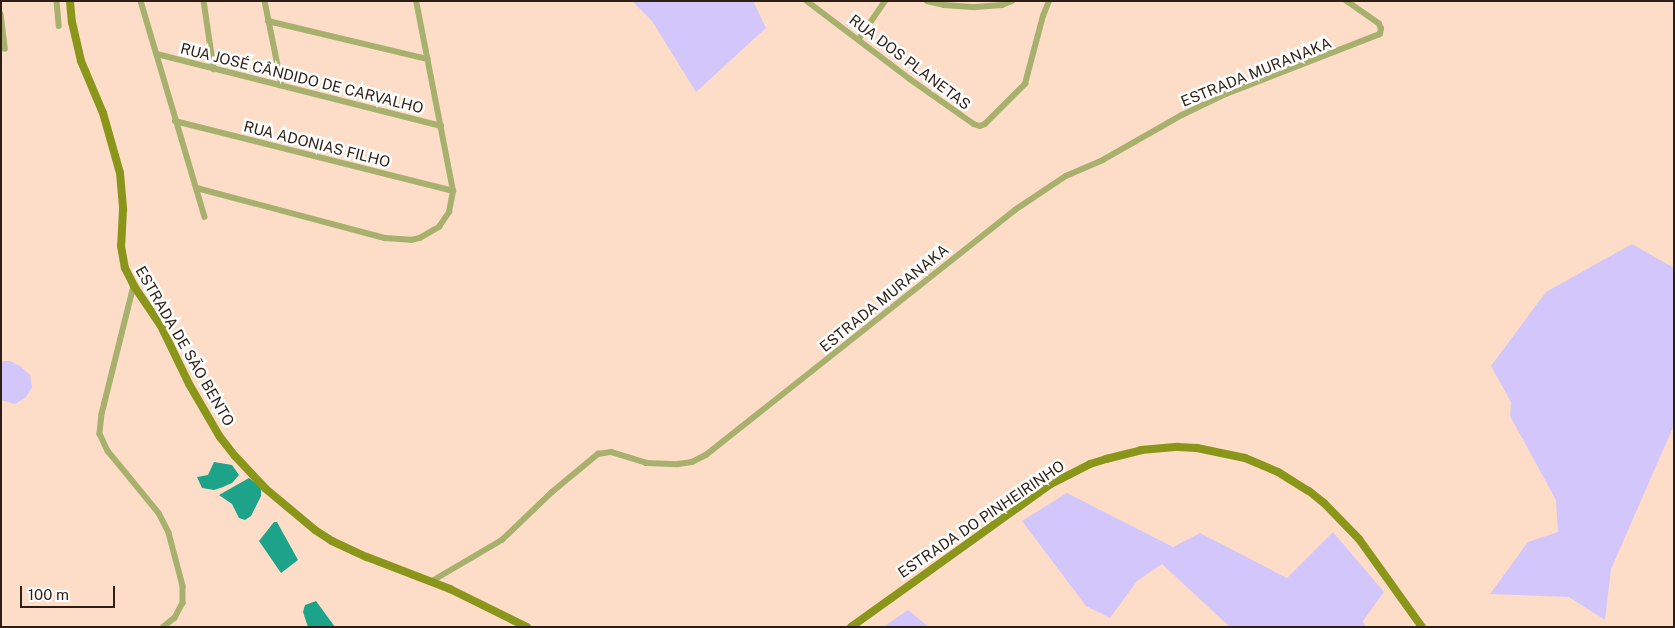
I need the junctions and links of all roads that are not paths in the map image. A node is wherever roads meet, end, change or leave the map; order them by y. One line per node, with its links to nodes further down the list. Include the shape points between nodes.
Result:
1 (57, 1): 15 (street)
2 (70, 1): 27 (street, ESTRADA DE SÃO BENTO, via 82,61 103,113 120,173 122,258)
3 (141, 1): 18 (street)
4 (204, 1): 20 (street)
5 (265, 1): 14 (street)
6 (416, 1): 19 (street)
7 (808, 1): 16 (street, RUA DOS PLANETAS)
8 (885, 1): 16 (street)
9 (927, 1): 10 (street, via 967,7 1002,5)
10 (1012, 1)
11 (1049, 1): 16 (street, RUA DOS PLANETAS, via 1025,84 985,124 974,124)
12 (1346, 1): 28 (street, ESTRADA MURANAKA, via 1379,24 1380,34 1226,94 1103,160 1066,176 1015,210 706,455 678,464 646,463 611,452 598,454 502,540)
13 (1, 14): 17 (street)
14 (268, 21): 19 (street); 21 (street)
15 (59, 26)
16 (859, 39)
17 (5, 49)
18 (157, 54): 20 (street, RUA JOSÉ CÂNDIDO DE CARVALHO); 22 (street)
19 (428, 59): 23 (street)
20 (214, 69): 21 (street, RUA JOSÉ CÂNDIDO DE CARVALHO)
21 (282, 86): 23 (street, RUA JOSÉ CÂNDIDO DE CARVALHO)
22 (175, 121): 24 (street); 25 (street, RUA ADONIAS FILHO)
23 (441, 126): 25 (street)
24 (197, 188): 25 (street, via 386,238 406,240 420,238 439,228 450,212); 26 (street)
25 (453, 191)
26 (205, 216)
27 (134, 286): 28 (street, ESTRADA DE SÃO BENTO, via 161,326 207,417 235,456 266,489 332,541); 29 (street, via 102,414 100,434 108,451 154,506 169,533 183,586 183,603 175,618)
28 (432, 581): 30 (street, ESTRADA DE SÃO BENTO)
29 (164, 627)
30 (528, 627)
31 (851, 627): 32 (street, ESTRADA DO PINHEIRINHO, via 1051,484 1106,459 1141,450 1178,447 1224,452 1245,458 1278,472 1309,491 1359,539)
32 (1422, 627)

